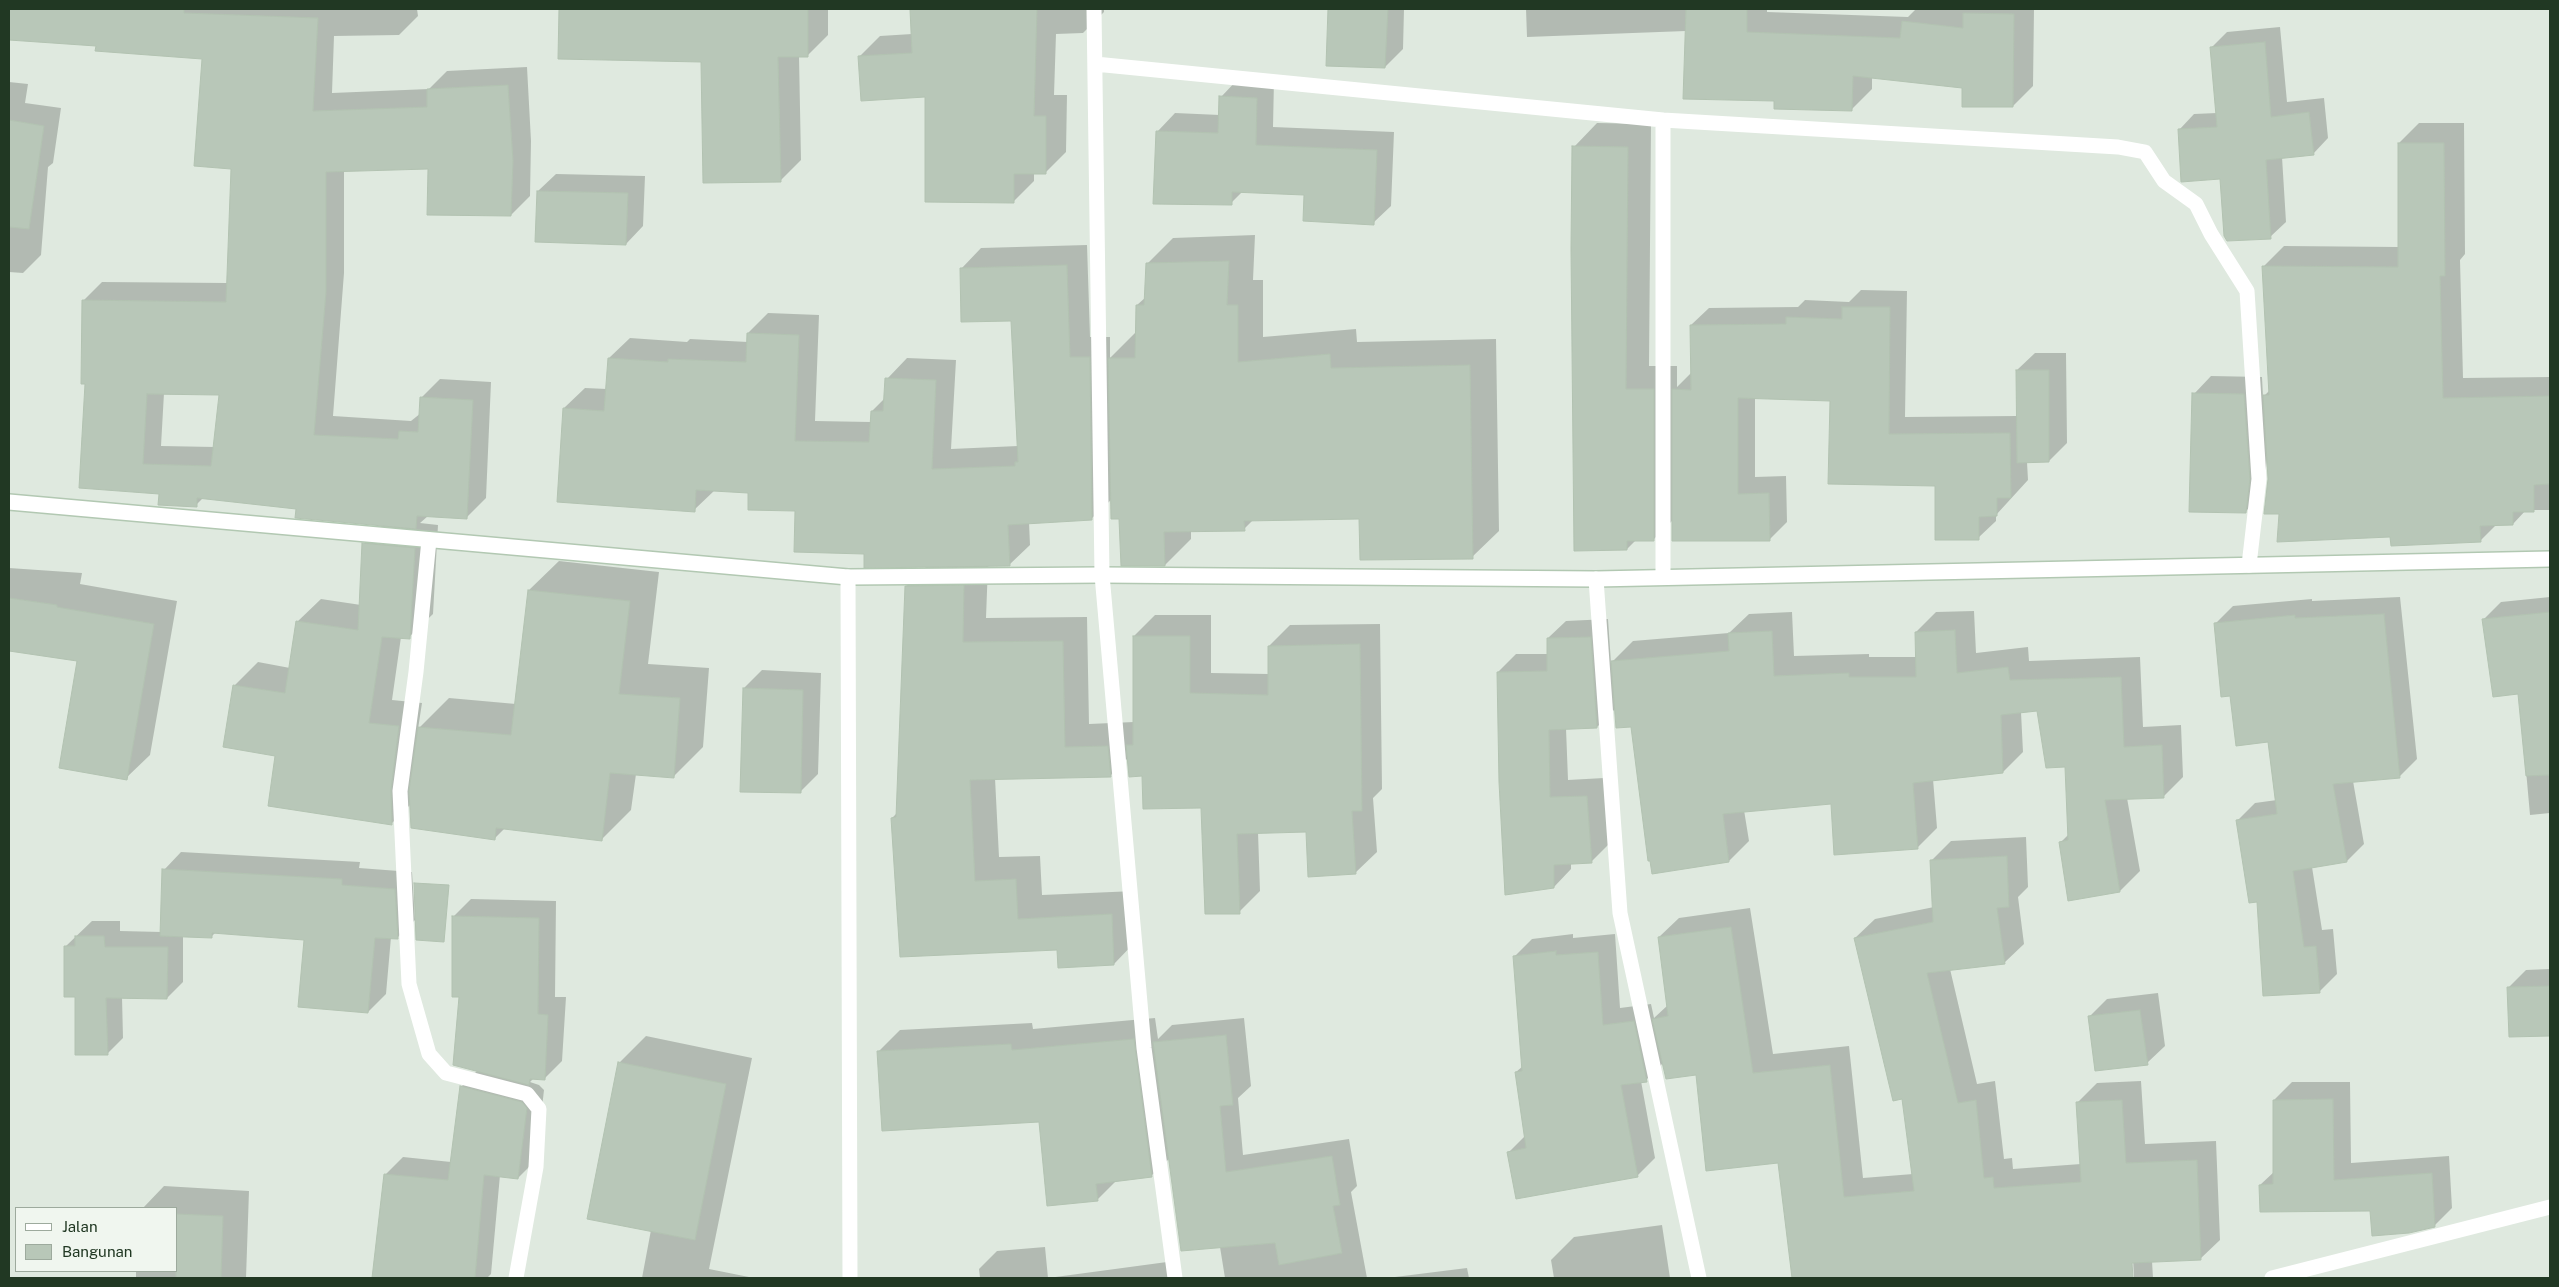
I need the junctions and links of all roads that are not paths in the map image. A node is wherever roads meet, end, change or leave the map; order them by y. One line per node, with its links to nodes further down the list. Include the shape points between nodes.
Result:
1 (1094, 9): 2 (street)
2 (1095, 64): 3 (street); 8 (street)
3 (1663, 120): 7 (street, via 2118,147 2145,152 2164,181 2196,204 2210,234 2247,291 2259,479); 10 (street)
4 (9, 502): 5 (street)
5 (429, 540): 9 (street); 13 (street, via 400,791 409,984 429,1054 446,1073 527,1094 539,1110 536,1167)
6 (2550, 560): 7 (street)
7 (2249, 565): 10 (street)
8 (1102, 575): 9 (street); 11 (street); 15 (street, via 1144,1048)
9 (848, 577): 14 (street)
10 (1663, 577): 11 (street)
11 (1596, 579): 16 (street, via 1620,913)
12 (2550, 1207): 17 (street)
13 (516, 1278)
14 (850, 1278)
15 (1175, 1278)
16 (1699, 1278)
17 (2272, 1278)

